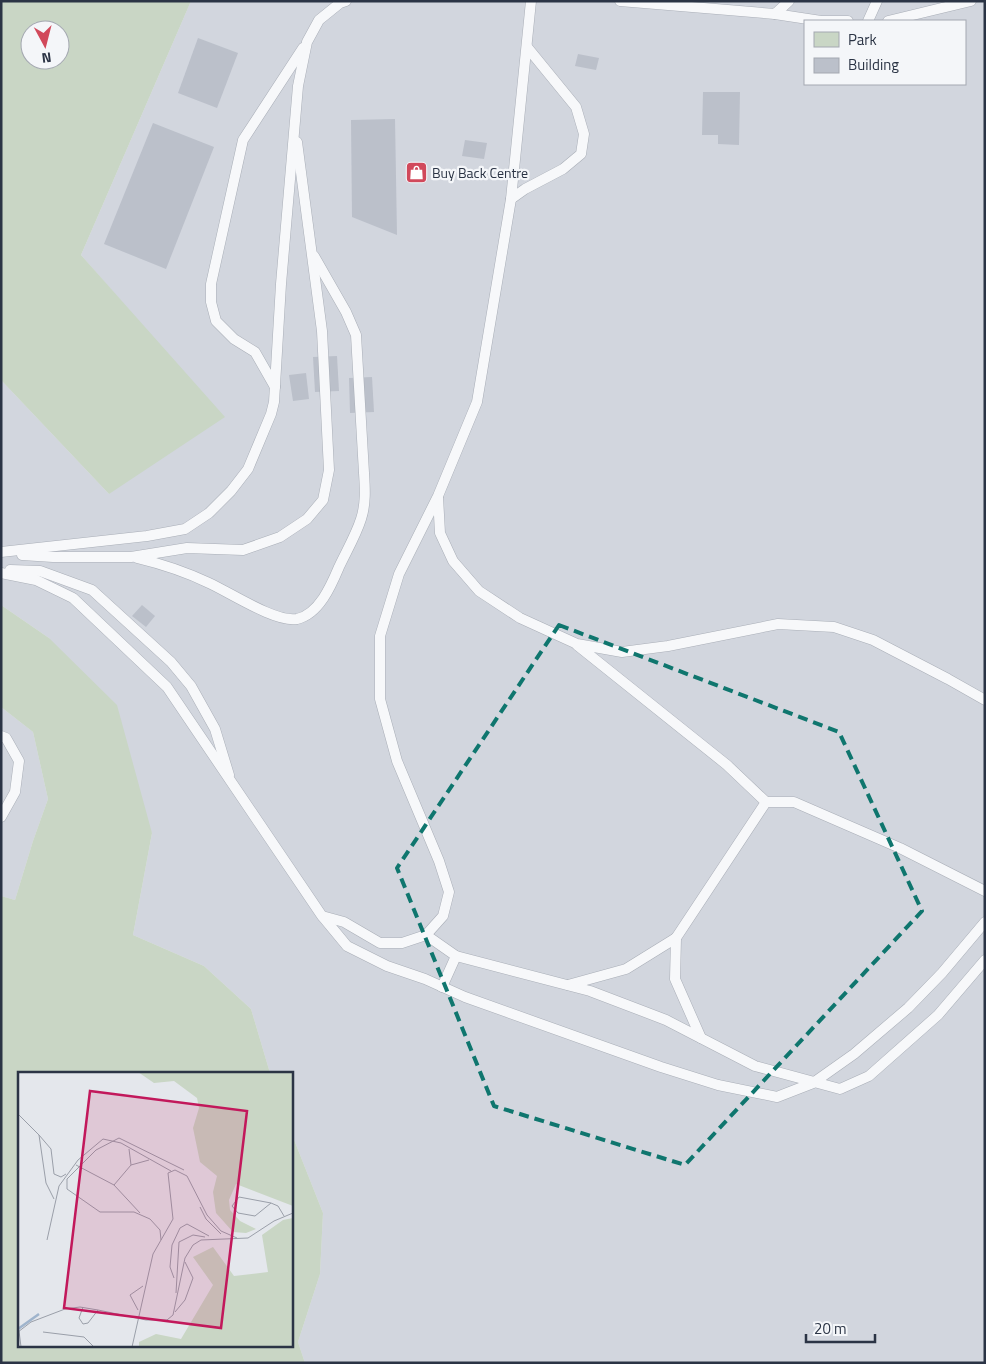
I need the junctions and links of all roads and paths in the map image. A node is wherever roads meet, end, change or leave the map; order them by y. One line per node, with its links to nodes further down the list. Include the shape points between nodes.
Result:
1 (346, 1): 11 (lane, via 319,20)
2 (532, 1): 12 (lane)
3 (620, 1): 7 (lane)
4 (789, 1): 7 (lane)
5 (877, 1): 9 (lane)
6 (971, 1): 10 (lane)
7 (775, 14): 8 (lane)
8 (814, 20)
9 (868, 20)
10 (892, 20)
11 (307, 42): 13 (lane); 16 (lane, via 243,140 211,284 216,321 234,339 255,352)
12 (527, 47): 14 (lane); 14 (lane, via 576,107 584,134 581,154 563,169)
13 (294, 123): 15 (lane); 16 (lane)
14 (511, 199): 17 (lane, via 477,402)
15 (310, 250): 19 (lane, via 322,331 328,425 329,470 323,500 308,519 280,537 243,550 187,548); 19 (lane, via 356,335 365,494 361,518 330,588 311,611 297,618 286,618 268,613 164,564)
16 (275, 388): 18 (lane, via 270,414 248,469 232,491 209,513 185,529)
17 (438, 496): 21 (lane, via 440,533 453,561 479,592 520,618); 30 (lane, via 399,574 380,636 380,699 397,761 450,892 442,916)
18 (1, 553): 19 (lane)
19 (131, 557)
20 (1, 571): 24 (lane, via 36,580 73,598 167,687); 24 (lane, via 40,571 69,580 92,590 121,615 171,662 191,686 216,729)
21 (577, 644): 22 (lane, via 622,652 778,624 834,627 873,640); 25 (lane, via 727,765)
22 (985, 700)
23 (1, 736): 26 (lane, via 6,738 18,761 15,792)
24 (233, 785): 28 (lane)
25 (766, 802): 27 (lane, via 794,802 900,848); 31 (lane)
26 (1, 817)
27 (985, 891)
28 (322, 916): 30 (lane, via 344,922 380,943 402,943); 35 (lane, via 347,946 387,966)
29 (985, 922): 37 (lane, via 942,974 908,1008 854,1054)
30 (426, 935): 32 (lane)
31 (676, 938): 34 (lane, via 626,969); 36 (lane, via 675,978)
32 (456, 956): 34 (lane); 35 (lane)
33 (985, 960): 37 (lane, via 938,1015 869,1076 840,1089)
34 (567, 985): 36 (lane, via 666,1020)
35 (442, 987): 37 (lane, via 465,998 718,1085 777,1097)
36 (701, 1038): 37 (lane, via 754,1066)
37 (813, 1083)

